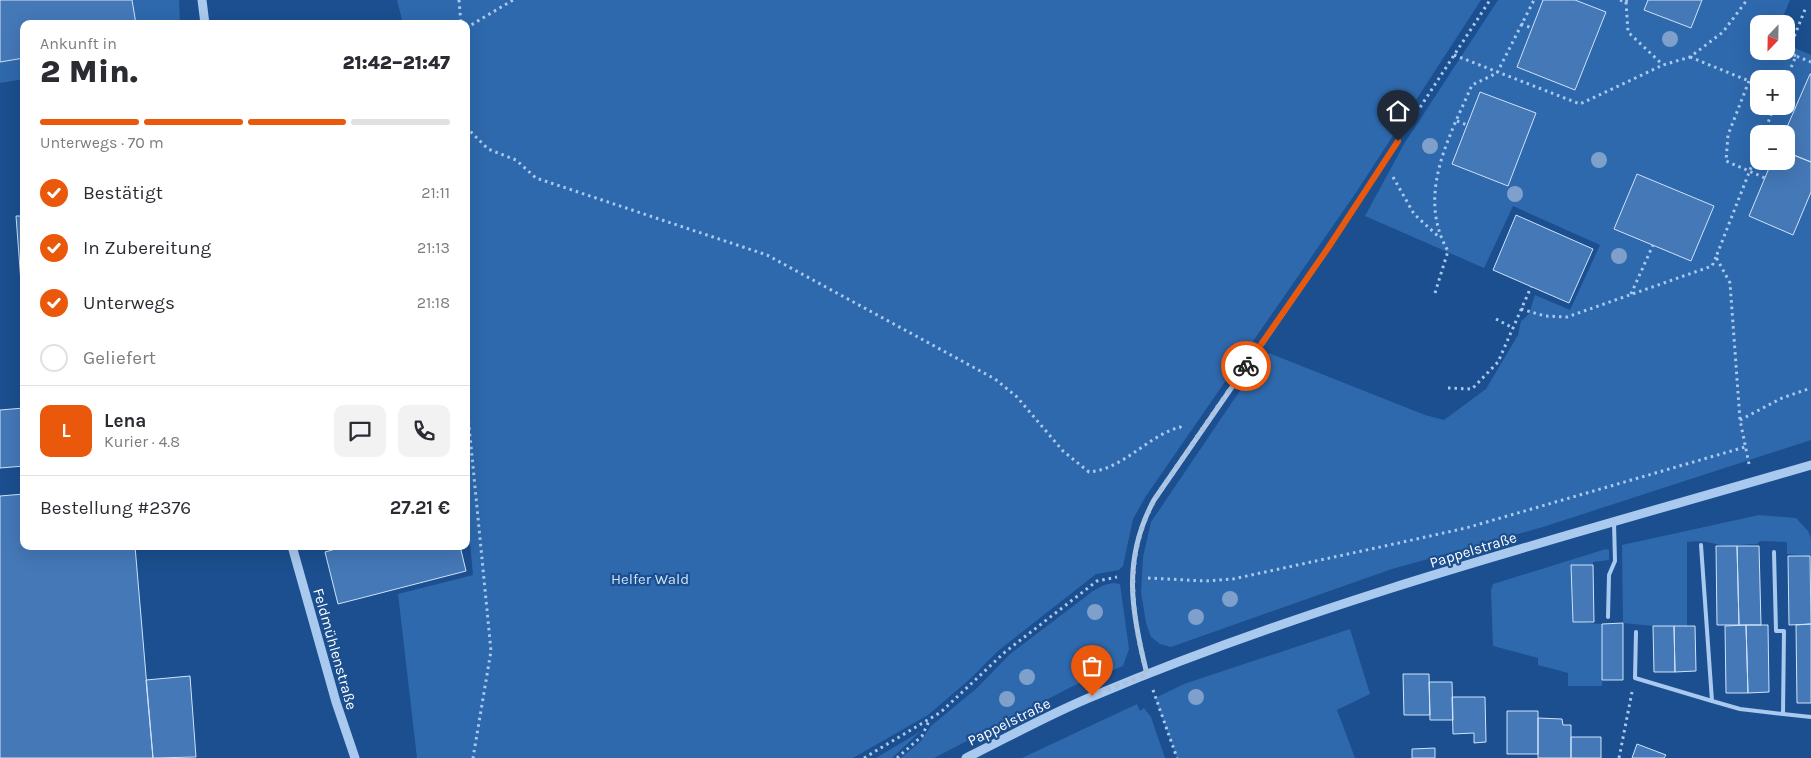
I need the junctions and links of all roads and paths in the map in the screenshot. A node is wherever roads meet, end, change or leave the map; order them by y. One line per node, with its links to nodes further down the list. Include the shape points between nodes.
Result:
1 (202, 0): 10 (street)
2 (459, 0): 11 (path)
3 (513, 0): 13 (path)
4 (1490, 0): 15 (path)
5 (1534, 0): 12 (path)
6 (1620, 0): 8 (path)
7 (1747, 0): 17 (path, via 1723,32)
8 (1627, 1): 19 (path, via 1628,32)
9 (1806, 7): 16 (path, via 1788,52)
10 (204, 20)
11 (461, 20)
12 (1521, 24): 14 (path); 21 (path)
13 (470, 26)
14 (1532, 28)
15 (1454, 55): 21 (path); 28 (path)
16 (1796, 56): 18 (path); 20 (path)
17 (1690, 57): 19 (path); 22 (path)
18 (1811, 62)
19 (1663, 65): 21 (path, via 1580,104)
20 (1790, 70)
21 (1497, 73): 25 (path, via 1472,86)
22 (1749, 81): 30 (path, via 1728,135 1726,161)
23 (1795, 101): 24 (path)
24 (1798, 102)
25 (1457, 121): 26 (path); 32 (path, via 1441,157 1434,196)
26 (1467, 125)
27 (470, 131): 45 (path, via 488,149 516,160 536,178 767,255 995,379 1017,397 1064,451 1090,472 1109,467 1167,431 1180,427)
28 (1398, 141): 29 (street)
29 (1384, 162): 32 (path, via 1414,214); 45 (street)
30 (1749, 172): 31 (path); 34 (path)
31 (1765, 178)
32 (1440, 237): 36 (path, via 1448,251)
33 (1653, 244): 37 (path)
34 (1716, 257): 37 (path, via 1712,266); 43 (path, via 1730,283)
35 (1531, 286): 38 (path)
36 (1435, 293)
37 (1631, 294): 38 (path, via 1567,317)
38 (1521, 310): 40 (path)
39 (1496, 319): 40 (path)
40 (1513, 328): 41 (path, via 1498,362 1472,389)
41 (1448, 388)
42 (1811, 388): 43 (path, via 1782,398)
43 (1740, 420): 51 (path, via 1745,447 1466,528 1233,579 1180,581)
44 (470, 436): 61 (path, via 491,651)
45 (1197, 436): 51 (street, via 1142,522)
46 (1811, 465): 47 (street, Pappelstraße)
47 (1614, 521): 52 (lane, via 1615,561 1609,575); 54 (street, Pappelstraße, via 1305,617)
48 (1701, 545): 56 (lane)
49 (293, 550): 60 (street, Feldmühlenstraße)
50 (1774, 552): 57 (lane, via 1776,631 1784,631)
51 (1131, 577): 54 (street, via 1134,620); 59 (path, via 1097,581 1005,652 974,684)
52 (1608, 618)
53 (1636, 632): 55 (lane)
54 (1147, 674): 64 (street, Pappelstraße, via 1092,696); 65 (path)
55 (1635, 678): 56 (lane); 66 (path)
56 (1712, 701): 57 (lane, via 1740,709)
57 (1783, 714): 58 (lane)
58 (1811, 717)
59 (929, 720): 62 (path); 63 (path, via 922,736)
60 (355, 758)
61 (474, 758)
62 (864, 758)
63 (897, 758)
64 (966, 758)
65 (1177, 758)
66 (1619, 758)

